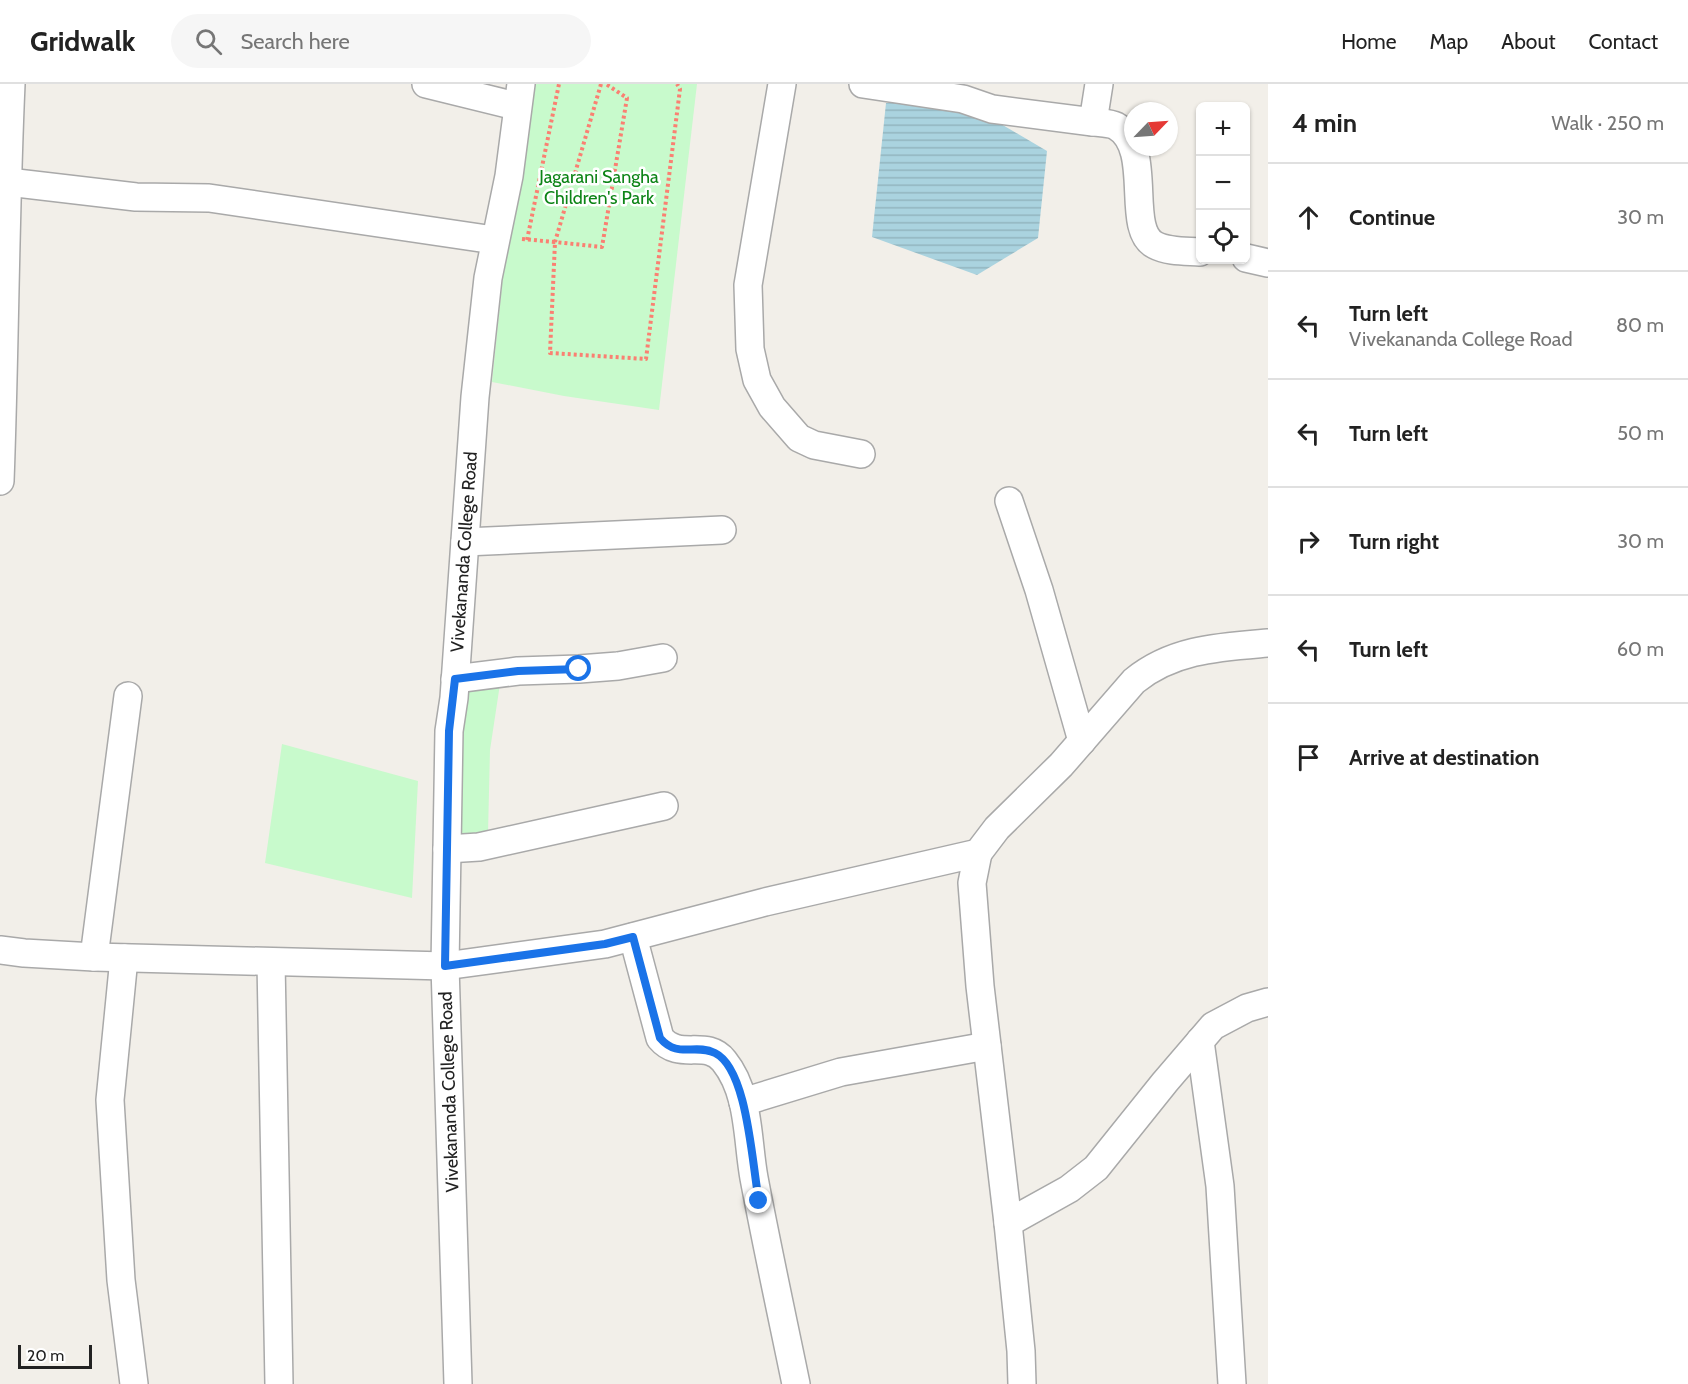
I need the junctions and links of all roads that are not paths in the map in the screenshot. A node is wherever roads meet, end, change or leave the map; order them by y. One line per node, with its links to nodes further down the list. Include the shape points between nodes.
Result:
1 (11, 84): 9 (street)
2 (426, 84): 7 (street)
3 (782, 84): 14 (street, via 748,285 750,349 757,380 772,407 799,438 814,445)
4 (863, 84): 6 (street)
5 (1099, 84): 8 (street)
6 (964, 92): 8 (street, via 992,109)
7 (518, 95): 10 (street, Vivekananda College Road, via 508,176)
8 (1093, 122): 11 (street, via 1115,126 1126,135 1139,178 1143,231 1152,244)
9 (8, 183): 10 (street, via 136,197 209,198); 15 (street)
10 (494, 240): 19 (street, Vivekananda College Road)
11 (1196, 252)
12 (1250, 259): 13 (street)
13 (1268, 263)
14 (861, 454)
15 (0, 468): 16 (street)
16 (0, 481)
17 (1009, 501): 24 (street, via 1040,590)
18 (723, 530): 19 (street)
19 (465, 543): 22 (street, Vivekananda College Road)
20 (1268, 643): 24 (street, via 1195,651 1148,669)
21 (663, 658): 22 (street, via 618,666)
22 (455, 679): 26 (street, Vivekananda College Road, via 449,731)
23 (128, 696): 30 (street)
24 (1082, 741): 27 (street, via 997,828)
25 (664, 806): 26 (street, via 479,847)
26 (447, 849): 33 (street, Vivekananda College Road)
27 (978, 853): 28 (street); 36 (street, via 972,883)
28 (633, 937): 33 (street); 37 (street, via 660,1038 679,1050 707,1049 719,1054 737,1078)
29 (0, 950): 30 (street)
30 (94, 957): 31 (street)
31 (124, 958): 32 (street); 39 (street, via 110,1100 121,1280)
32 (271, 962): 33 (street); 40 (street)
33 (445, 966): 41 (street, Vivekananda College Road)
34 (1268, 1002): 35 (street, via 1246,1008 1214,1026)
35 (1200, 1041): 38 (street, via 1096,1168 1069,1189); 44 (street, via 1220,1186)
36 (987, 1046): 37 (street, via 841,1072); 38 (street)
37 (743, 1102): 42 (street, via 754,1177)
38 (1008, 1223): 43 (street)
39 (134, 1384)
40 (279, 1384)
41 (458, 1384)
42 (796, 1384)
43 (1022, 1384)
44 (1232, 1384)

